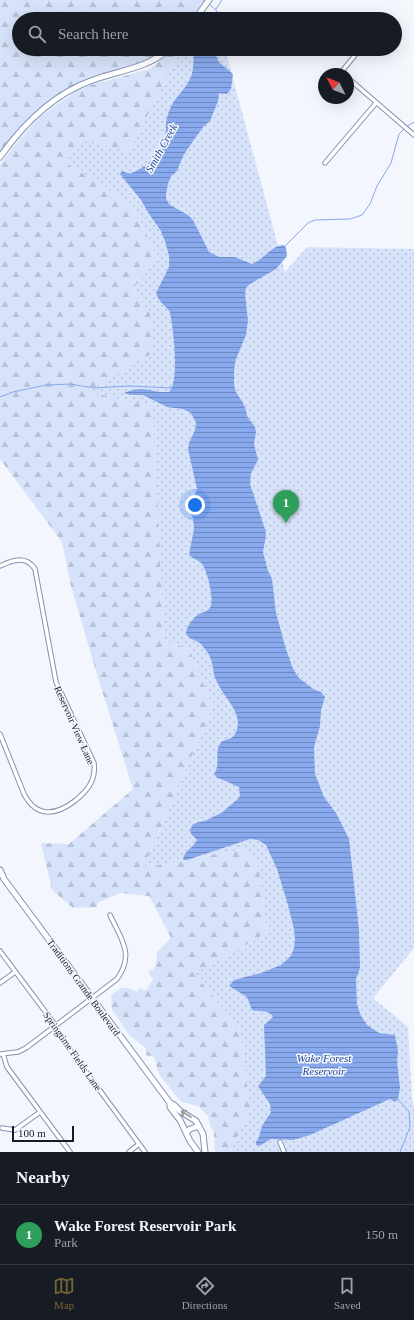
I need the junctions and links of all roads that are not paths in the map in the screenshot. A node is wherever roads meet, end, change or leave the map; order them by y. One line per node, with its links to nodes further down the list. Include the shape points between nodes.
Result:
1 (209, 0): 2 (main road)
2 (200, 12)
3 (160, 56): 9 (main road, via 140,67 92,80 62,94 23,127)
4 (354, 56): 5 (street)
5 (345, 68)
6 (354, 83): 7 (street)
7 (376, 103): 8 (street); 10 (street)
8 (414, 135)
9 (0, 157)
10 (325, 163)
11 (0, 566): 13 (street, Reservoir View Lane, via 15,560 23,560 31,563 35,569 56,682 92,759 92,781 85,792 64,809 55,812 40,810 27,799)
12 (0, 734): 13 (street, Reservoir View Lane)
13 (4, 745): 14 (street)
14 (0, 747)
15 (0, 870): 20 (main road, Traditions Grande Boulevard, via 4,879)
16 (110, 915): 20 (street, via 127,954 126,963 117,980)
17 (0, 951): 18 (street, Springtime Fields Lane)
18 (15, 972): 19 (street); 21 (street, Springtime Fields Lane)
19 (0, 983)
20 (92, 998): 21 (street); 23 (main road, Traditions Grande Boulevard)
21 (55, 1026): 22 (street, via 26,1048); 29 (street, Springtime Fields Lane)
22 (2, 1054): 24 (street, via 6,1065)
23 (170, 1103): 25 (main road, Traditions Grande Boulevard, one-way to 23); 27 (main road, Traditions Grande Boulevard)
24 (40, 1112): 26 (street, via 15,1130); 30 (street)
25 (199, 1126): 27 (main road); 34 (main road, via 204,1138)
26 (2, 1128)
27 (186, 1133): 33 (main road, Traditions Grande Boulevard)
28 (280, 1142): 35 (street)
29 (139, 1144): 31 (street); 32 (street, Springtime Fields Lane)
30 (70, 1152)
31 (129, 1152)
32 (145, 1152)
33 (198, 1152)
34 (205, 1152)
35 (284, 1152)

